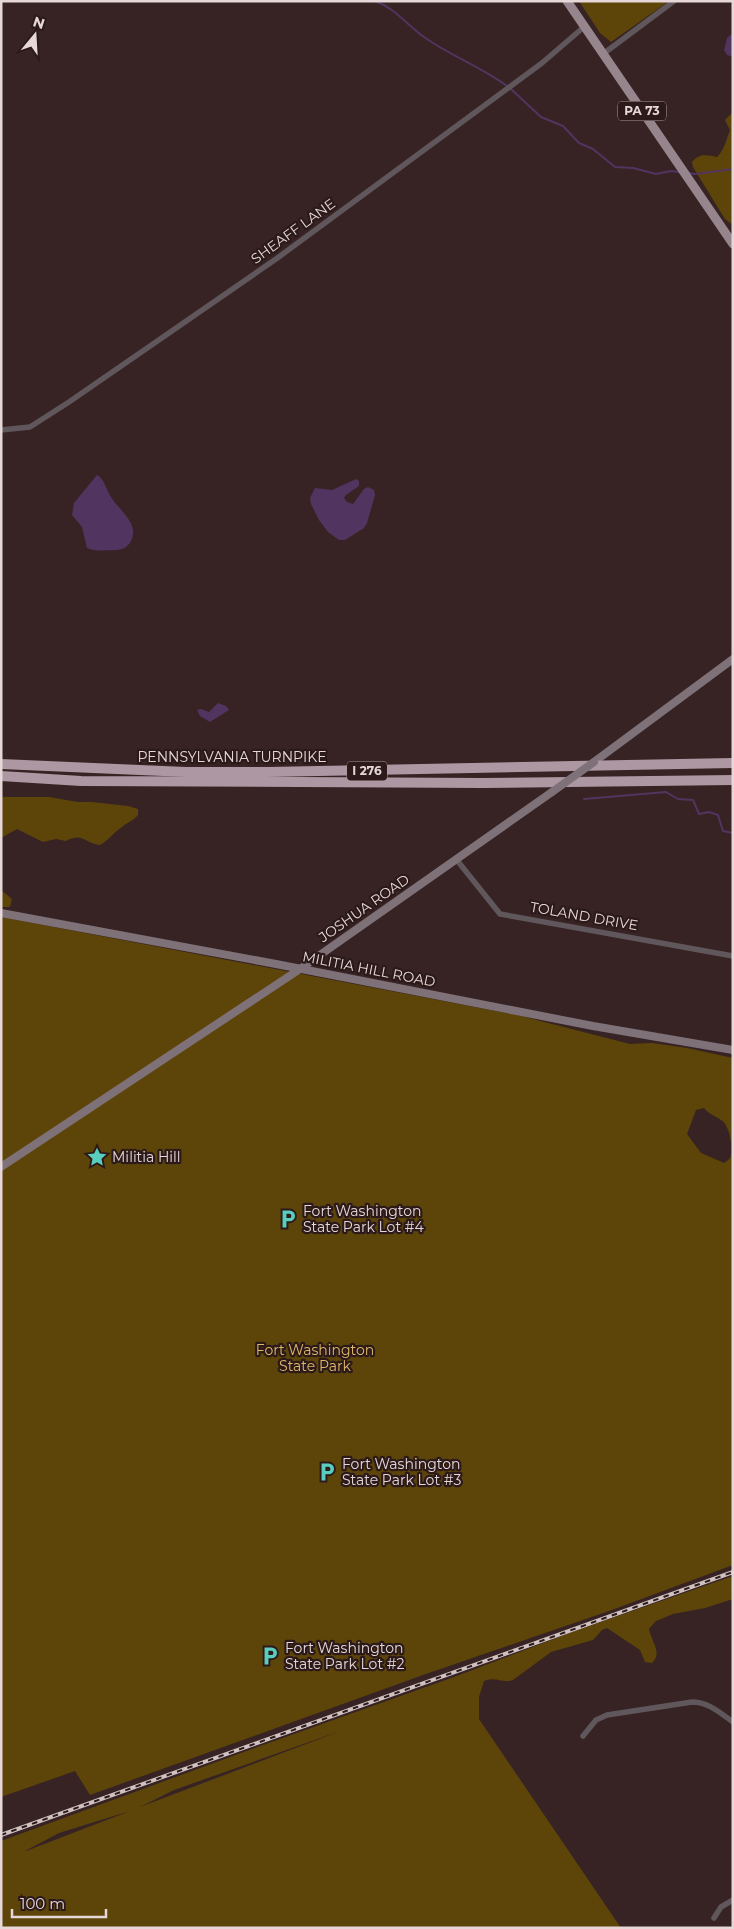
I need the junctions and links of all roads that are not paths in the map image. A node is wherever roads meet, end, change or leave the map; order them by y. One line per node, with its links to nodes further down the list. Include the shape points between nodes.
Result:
1 (567, 1): 3 (main road, PA 73)
2 (674, 1): 4 (street)
3 (585, 26): 4 (main road, PA 73); 6 (street, SHEAFF LANE, via 513,85 276,259 30,427)
4 (603, 54): 5 (main road, PA 73)
5 (733, 244)
6 (1, 430)
7 (733, 659): 12 (main road, JOSHUA ROAD, bridge)
8 (733, 763): 9 (highway, PENNSYLVANIA TURNPIKE / I 276, via 268,772 177,772)
9 (1, 764)
10 (1, 776): 11 (highway, PENNSYLVANIA TURNPIKE / I 276, via 81,781 472,783)
11 (733, 780)
12 (456, 859): 14 (street, TOLAND DRIVE, via 500,914); 15 (main road, JOSHUA ROAD)
13 (1, 913): 15 (main road, MILITIA HILL ROAD)
14 (733, 956)
15 (300, 969): 16 (main road, MILITIA HILL ROAD); 17 (main road, JOSHUA ROAD)
16 (733, 1050)
17 (1, 1166)
18 (733, 1722): 19 (street, via 717,1710 692,1702 607,1715 596,1720)
19 (583, 1736)
20 (733, 1900): 21 (street, via 721,1907)
21 (714, 1918)

